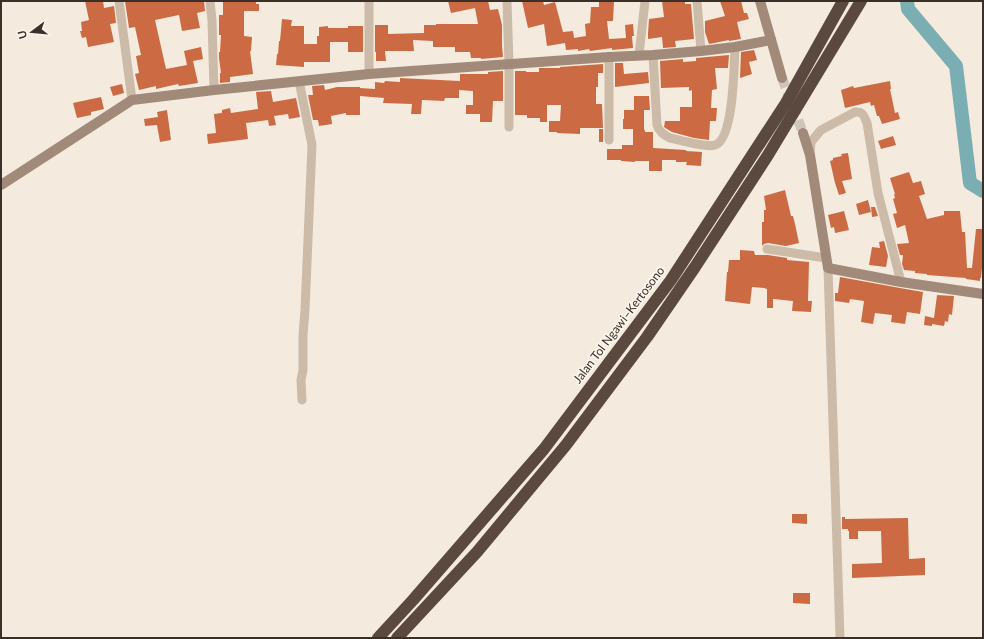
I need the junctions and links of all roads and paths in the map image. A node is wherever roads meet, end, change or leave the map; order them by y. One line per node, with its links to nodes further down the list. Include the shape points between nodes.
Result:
1 (118, 1): 21 (street)
2 (210, 1): 20 (street)
3 (370, 1): 17 (street)
4 (507, 1): 16 (street)
5 (645, 1): 13 (street)
6 (697, 1): 12 (street)
7 (760, 1): 10 (street)
8 (843, 1): 32 (highway, Jalan Tol Ngawi–Kertosono, via 786,103 671,280 544,449)
9 (861, 1): 33 (highway, via 768,155 647,337 566,445 482,546)
10 (771, 40): 11 (street); 18 (street)
11 (735, 47): 12 (street); 14 (street, via 731,108 726,130 720,142 708,146 670,138 658,129)
12 (701, 51): 14 (street)
13 (639, 55): 14 (street); 15 (street)
14 (653, 55)
15 (609, 57): 16 (street); 24 (street)
16 (509, 64): 17 (street); 22 (street)
17 (369, 74): 19 (street)
18 (782, 78)
19 (299, 81): 20 (street); 31 (street, via 312,145)
20 (214, 90): 21 (street)
21 (132, 100): 26 (street)
22 (509, 127)
23 (803, 133): 25 (street)
24 (609, 140)
25 (810, 155): 28 (street); 29 (street, via 811,142 821,130 855,112 863,114 878,193)
26 (1, 185)
27 (767, 250): 28 (street)
28 (827, 263): 29 (street); 34 (street)
29 (901, 282): 30 (street)
30 (983, 294)
31 (302, 400)
32 (378, 638)
33 (397, 638)
34 (840, 638)

